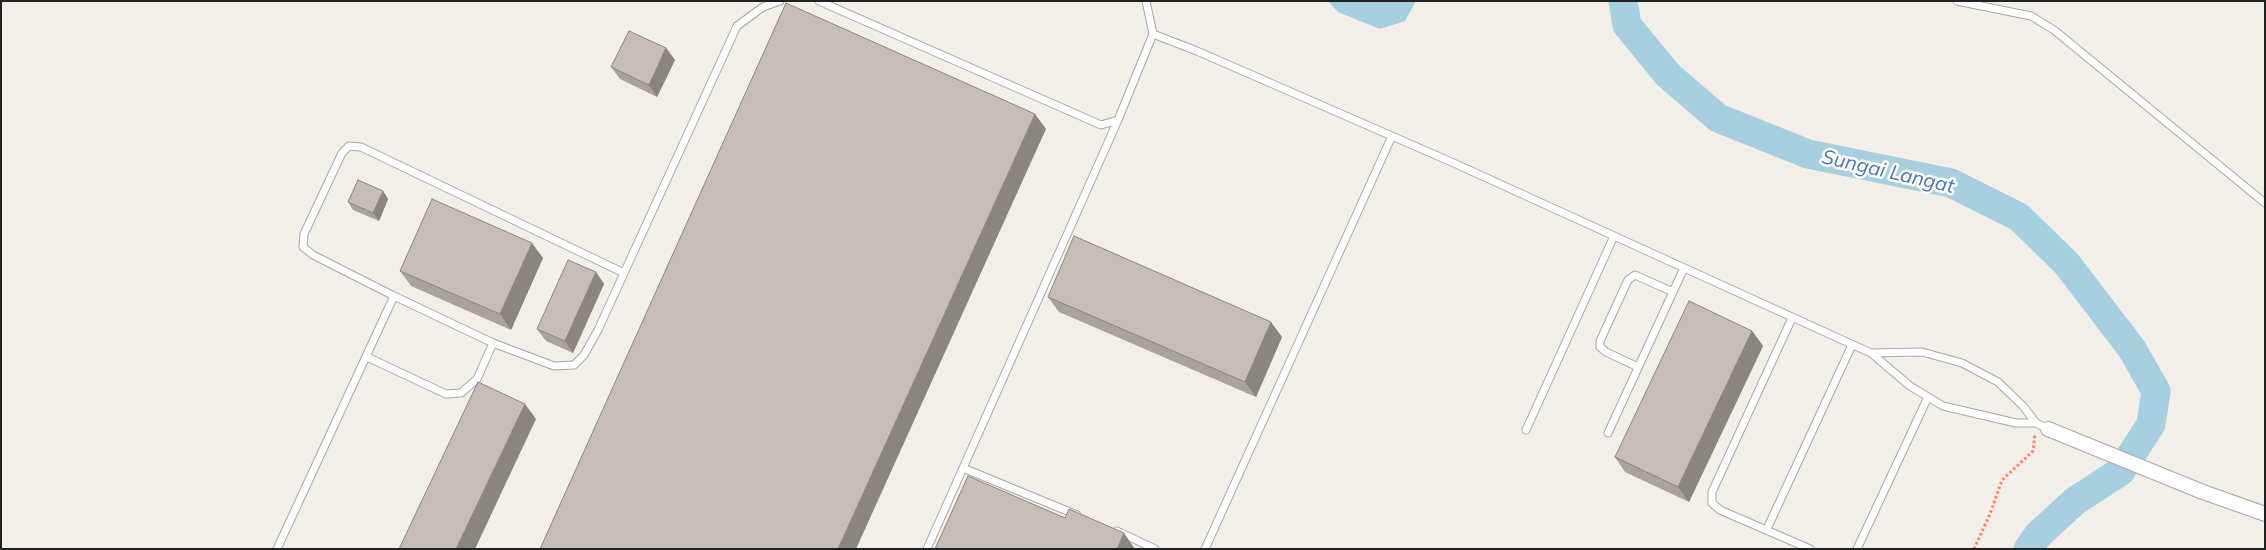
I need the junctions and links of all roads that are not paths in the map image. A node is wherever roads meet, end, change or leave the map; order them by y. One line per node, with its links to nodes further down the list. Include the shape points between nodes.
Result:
1 (780, 1): 11 (lane, via 763,7 737,26)
2 (819, 1): 6 (lane, via 1101,125)
3 (1146, 1): 5 (lane)
4 (1958, 1): 8 (lane, via 2031,16 2054,30)
5 (1153, 34): 6 (lane); 7 (lane)
6 (1118, 120): 24 (lane)
7 (1392, 136): 9 (lane); 32 (lane)
8 (2265, 203)
9 (1614, 236): 10 (lane); 22 (lane)
10 (1684, 268): 12 (lane); 14 (lane)
11 (624, 273): 13 (lane, via 361,147 349,146 342,153 304,234 303,247); 15 (lane, via 598,330 574,365 554,366)
12 (1673, 292): 19 (lane); 19 (lane, via 1635,274 1628,280 1600,347)
13 (394, 296): 15 (lane); 18 (lane)
14 (1792, 318): 16 (lane); 28 (lane, via 1712,492 1712,503 1720,510)
15 (493, 343): 18 (lane, via 477,379 462,393 446,394)
16 (1852, 345): 17 (lane); 28 (lane)
17 (1871, 354): 20 (lane); 21 (lane, via 1922,352 1962,362 1998,382)
18 (367, 357): 29 (lane)
19 (1638, 368): 23 (lane)
20 (1928, 397): 21 (lane, via 1943,406 1986,417); 34 (lane)
21 (2042, 426): 25 (street)
22 (1526, 430)
23 (1608, 433)
24 (963, 468): 26 (lane); 30 (lane)
25 (2265, 514)
26 (1082, 517)
27 (1110, 529): 31 (lane)
28 (1767, 530): 33 (lane)
29 (277, 549)
30 (927, 549)
31 (1155, 549)
32 (1205, 549)
33 (1810, 549)
34 (1857, 549)

